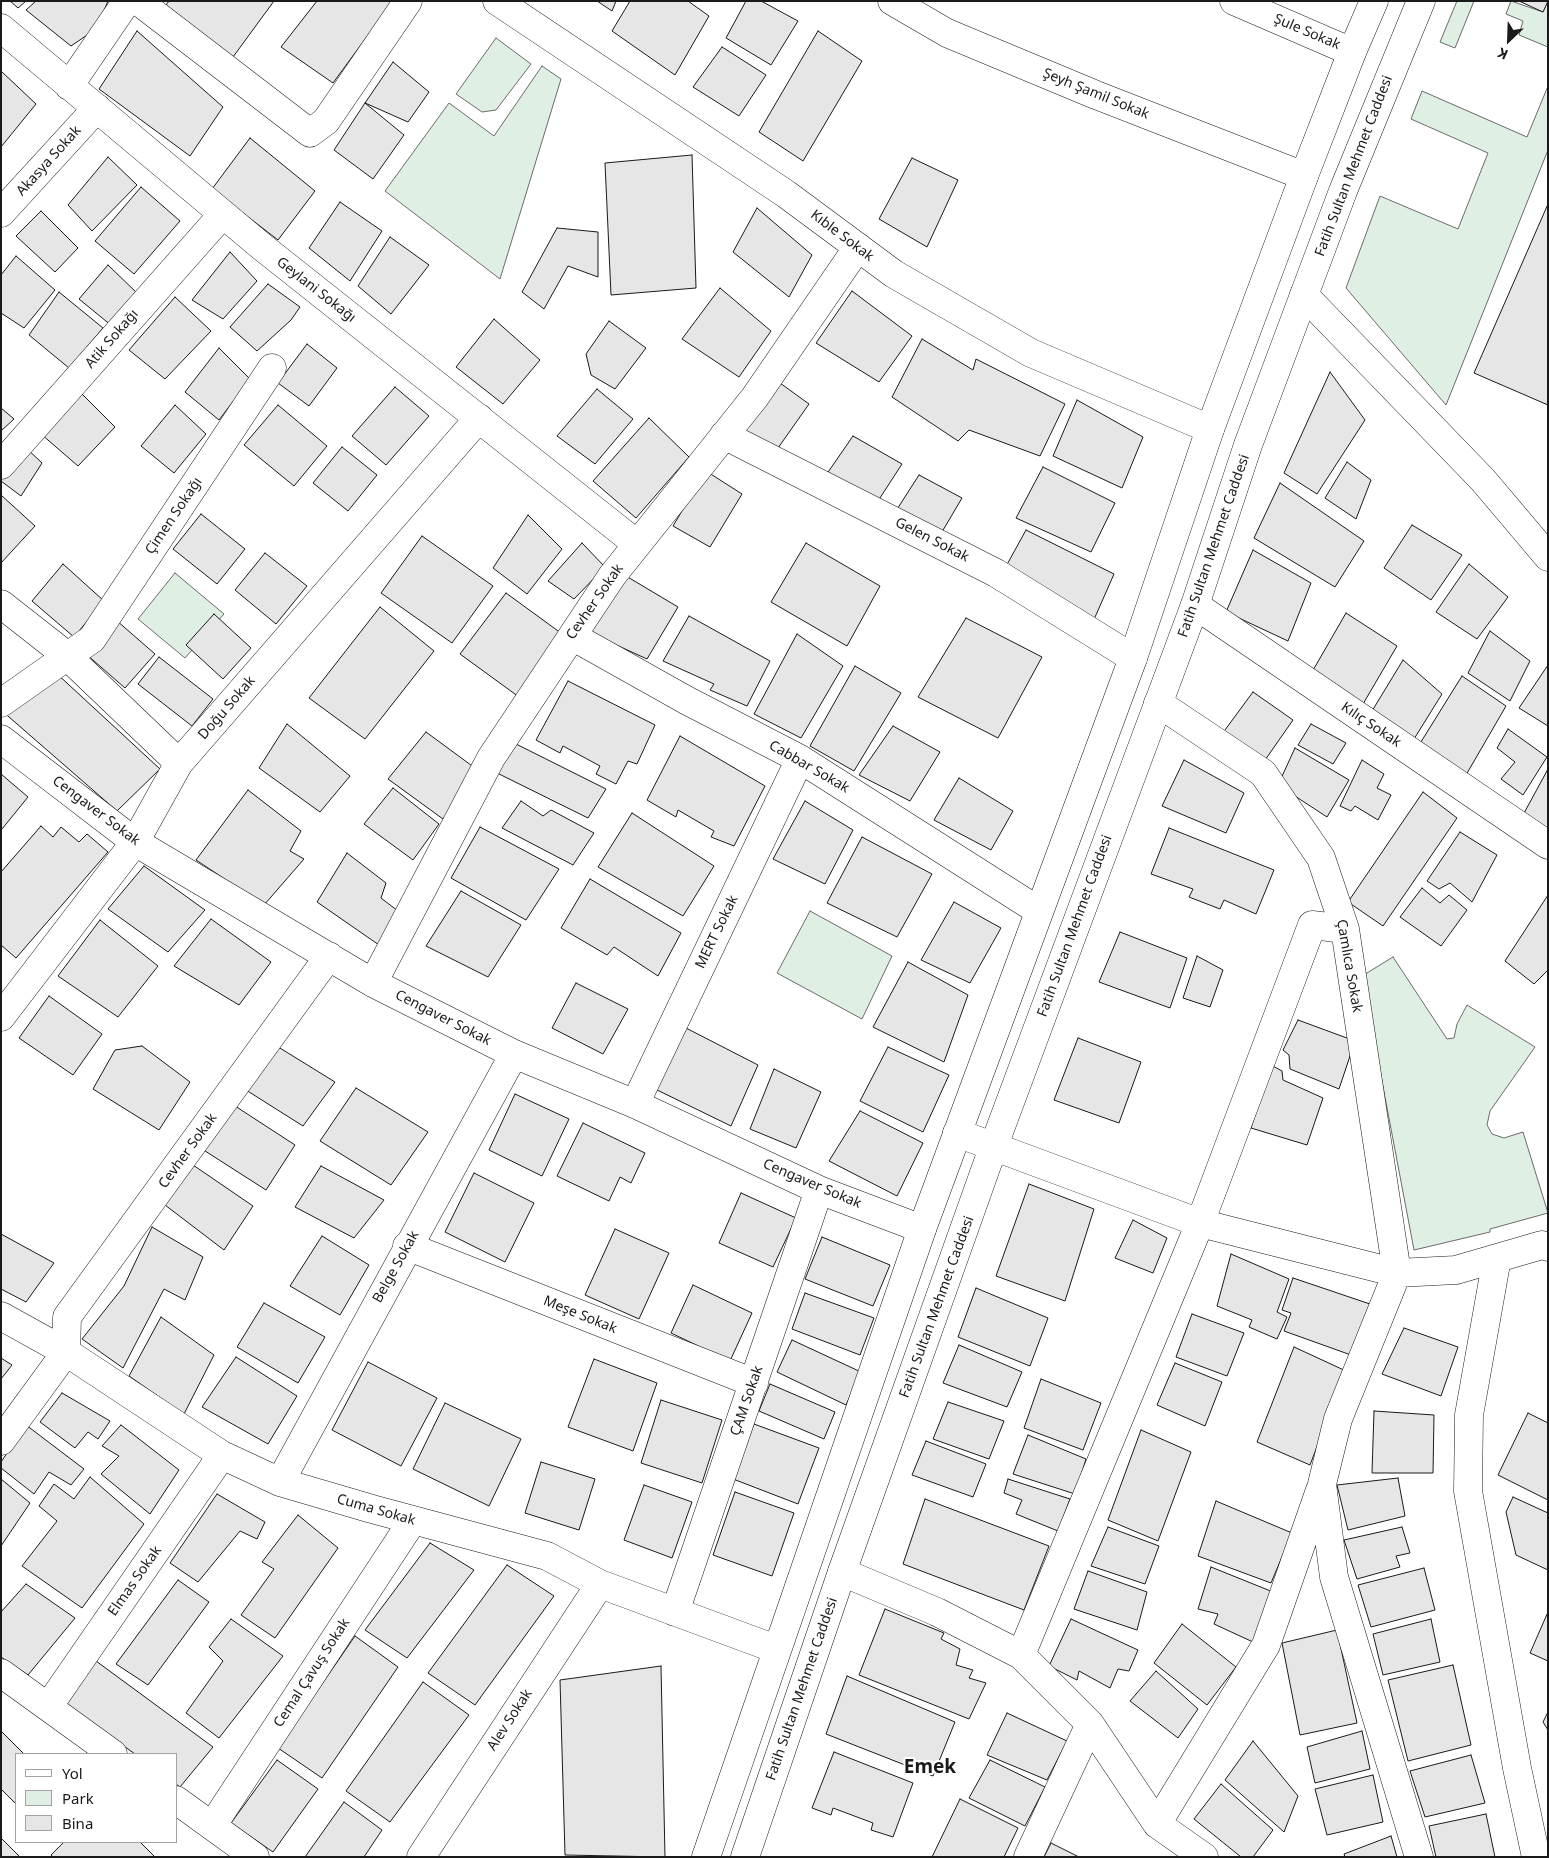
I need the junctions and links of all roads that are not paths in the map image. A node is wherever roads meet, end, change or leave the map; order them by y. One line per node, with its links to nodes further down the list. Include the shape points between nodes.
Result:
1 (127, 1): 11 (street)
2 (138, 1): 3 (street, via 310,133 326,121)
3 (408, 1)
4 (497, 1): 16 (street, Kıble Sokak, via 786,194)
5 (892, 1): 13 (street, Şeyh Şamil Sokak, via 955,37)
6 (1234, 1): 10 (street, Şule Sokak)
7 (1374, 1): 10 (street)
8 (1421, 1): 17 (street, Fatih Sultan Mehmet Caddesi)
9 (1, 28): 11 (street, Geylani Sokağı)
10 (1352, 52): 13 (street)
11 (69, 86): 12 (street, Geylani Sokağı)
12 (97, 108): 14 (street, Akasya Sokak); 15 (street, Geylani Sokağı)
13 (1304, 176): 20 (street)
14 (1, 213)
15 (223, 214): 19 (street, Geylani Sokağı); 22 (street, Atik Sokağı)
16 (858, 248): 20 (street, Kıble Sokak, via 894,274 1031,353); 21 (street, Cevher Sokak)
17 (1304, 295): 24 (street, via 1483,480); 26 (street, Fatih Sultan Mehmet Caddesi, via 1248,445)
18 (272, 368): 28 (street, Çimen Sokağı, via 92,639)
19 (479, 418): 23 (street, Geylani Sokağı); 34 (street, Doğu Sokak)
20 (1210, 429): 29 (street)
21 (724, 435): 23 (street, Cevher Sokak); 29 (street, Gelen Sokak, via 996,573)
22 (1, 465)
23 (637, 544): 27 (street, Cevher Sokak)
24 (1548, 556)
25 (1, 604): 28 (street)
26 (1195, 606): 31 (street, Fatih Sultan Mehmet Caddesi); 36 (street, Kılıç Sokak)
27 (572, 636): 33 (street, Cabbar Sokak); 40 (street, Cevher Sokak, via 491,758)
28 (66, 655): 30 (street, Çimen Sokağı); 34 (street)
29 (1133, 658): 37 (street)
30 (1, 703)
31 (1158, 704): 38 (street, Çamlıca Sokak, via 1263,773 1322,858); 45 (street, Fatih Sultan Mehmet Caddesi)
32 (1, 739): 35 (street, Cengaver Sokak)
33 (800, 759): 37 (street, Cabbar Sokak); 43 (street, MERT Sokak)
34 (179, 763): 35 (street, Doğu Sokak)
35 (135, 842): 39 (street, Cengaver Sokak); 41 (street, Doğu Sokak)
36 (1548, 845)
37 (1039, 911): 44 (street)
38 (1345, 929): 47 (street, via 1312,925); 52 (street, Çamlıca Sokak)
39 (329, 956): 40 (street, Cengaver Sokak); 54 (street, Cevher Sokak, via 67,1317)
40 (373, 983): 42 (street, Cengaver Sokak)
41 (1, 1017)
42 (514, 1054): 43 (street, Cengaver Sokak); 49 (street, Belge Sokak)
43 (634, 1104): 46 (street, Cengaver Sokak)
44 (957, 1133): 45 (street); 48 (street)
45 (993, 1148): 47 (street); 61 (street, Fatih Sultan Mehmet Caddesi)
46 (819, 1190): 48 (street, Cengaver Sokak); 55 (street, ÇAM Sokak)
47 (1200, 1223): 52 (street); 65 (street)
48 (922, 1229): 64 (street)
49 (407, 1246): 55 (street, Meşe Sokak); 58 (street, Belge Sokak)
50 (1548, 1247): 51 (street, via 1542,1245)
51 (1497, 1258): 52 (street, via 1456,1270); 80 (street, via 1469,1415 1468,1491)
52 (1397, 1273): 59 (street, via 1338,1419)
53 (1, 1316): 54 (street, Cuma Sokak)
54 (66, 1352): 56 (street); 57 (street, Cuma Sokak)
55 (754, 1383): 63 (street, ÇAM Sokak)
56 (1, 1441)
57 (222, 1455): 58 (street, Cuma Sokak); 67 (street, Elmas Sokak)
58 (280, 1482): 60 (street, Cuma Sokak)
59 (1322, 1484): 71 (street, via 1266,1645); 79 (street, via 1334,1578)
60 (413, 1520): 62 (street, Cuma Sokak, via 547,1556); 72 (street, Cemal Çavuş Sokak)
61 (842, 1572): 65 (street, via 936,1612); 76 (street, Fatih Sultan Mehmet Caddesi)
62 (600, 1584): 63 (street, Cuma Sokak); 74 (street, Alev Sokak)
63 (675, 1612): 64 (street, Cuma Sokak)
64 (776, 1649): 75 (street)
65 (1020, 1655): 68 (street)
66 (1, 1673): 67 (street)
67 (48, 1707): 69 (street)
68 (1090, 1724): 71 (street); 77 (street)
69 (112, 1753)
70 (178, 1801): 72 (street)
71 (1157, 1824): 78 (street)
72 (212, 1826): 73 (street)
73 (255, 1857)
74 (421, 1857)
75 (706, 1857)
76 (745, 1857)
77 (1028, 1857)
78 (1204, 1857)
79 (1419, 1857)
80 (1536, 1857)

